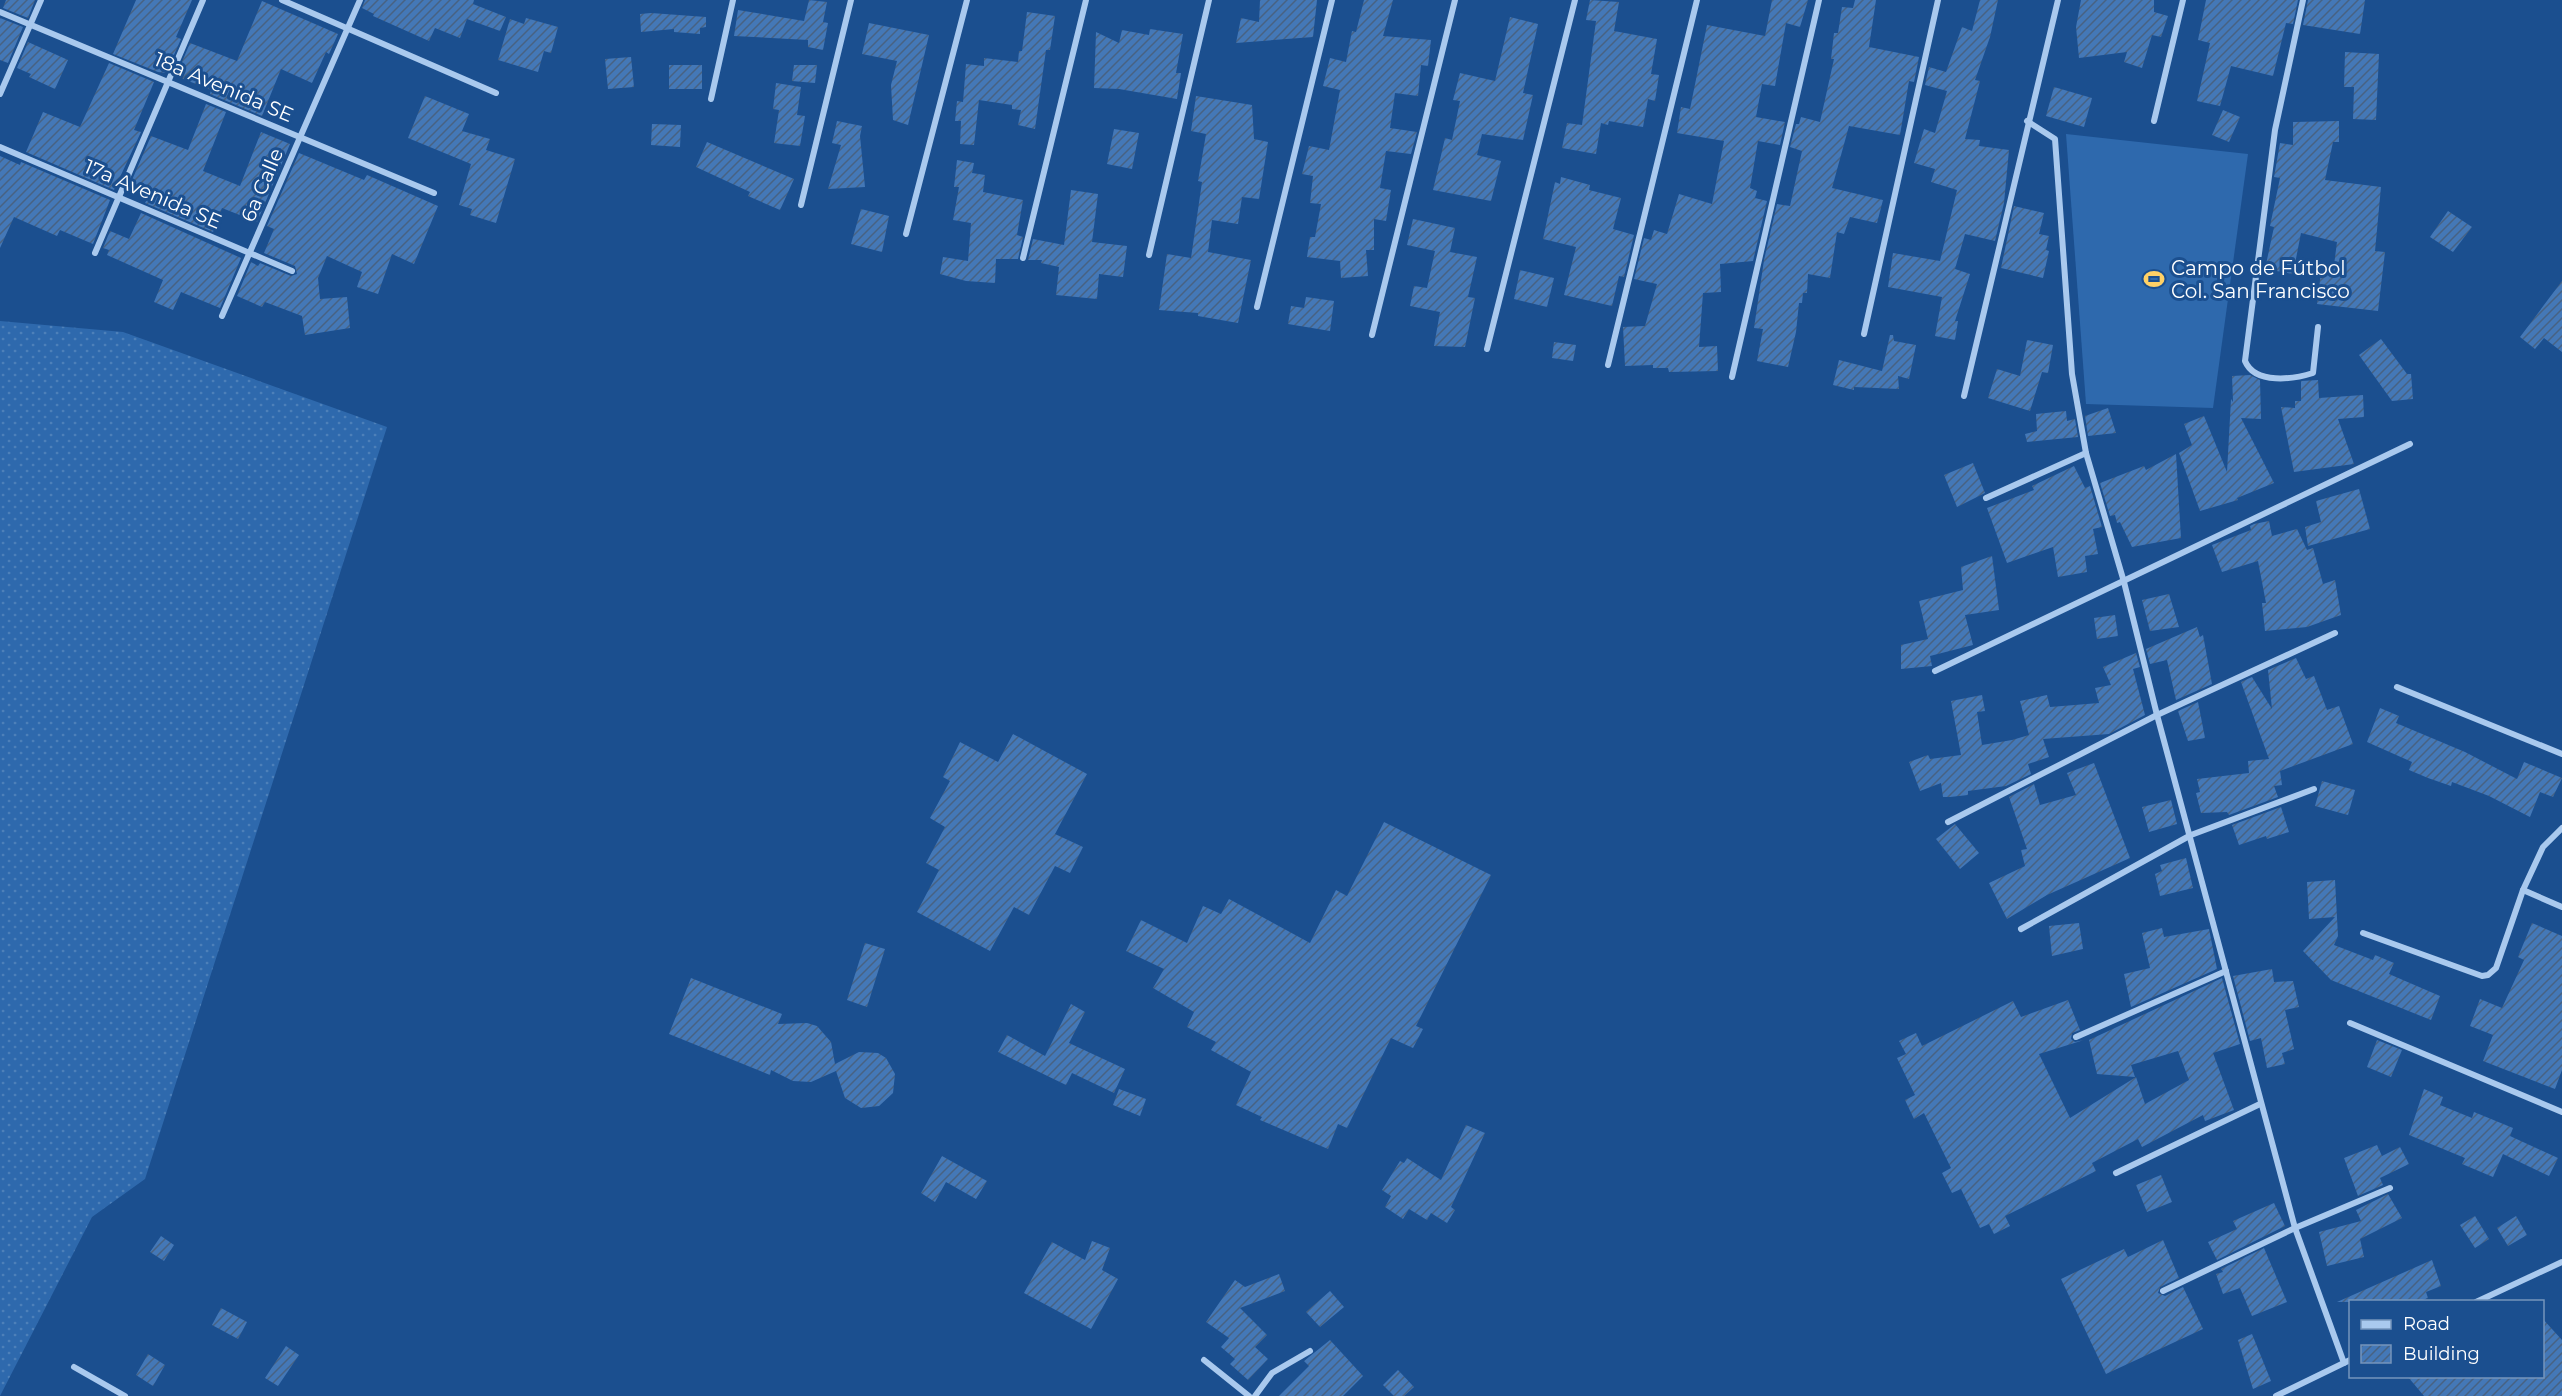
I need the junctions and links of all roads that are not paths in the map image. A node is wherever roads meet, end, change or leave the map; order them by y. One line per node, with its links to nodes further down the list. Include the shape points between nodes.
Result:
1 (41, 0): 20 (street)
2 (203, 0): 22 (street)
3 (282, 0): 21 (street)
4 (360, 0): 21 (street, 6a Calle)
5 (733, 0): 25 (street)
6 (851, 0): 32 (street)
7 (967, 0): 33 (street)
8 (1086, 0): 37 (street)
9 (1209, 0): 36 (street)
10 (1332, 0): 39 (street)
11 (1455, 0): 43 (street)
12 (1575, 0): 44 (street)
13 (1697, 0): 45 (street)
14 (1819, 0): 46 (street)
15 (1938, 0): 42 (street)
16 (2058, 0): 26 (street)
17 (2183, 0): 27 (street)
18 (2303, 0): 41 (street, via 2275,130 2245,362 2248,368 2290,380 2313,373)
19 (0, 12): 20 (street, 18a Avenida SE)
20 (30, 25): 22 (street, 18a Avenida SE); 24 (street)
21 (348, 29): 23 (street); 28 (street, 6a Calle)
22 (168, 82): 28 (street, 18a Avenida SE); 31 (street)
23 (496, 93)
24 (0, 94)
25 (711, 99)
26 (2027, 121): 47 (street); 49 (street, via 2055,139 2072,374)
27 (2154, 122)
28 (300, 137): 30 (street, 18a Avenida SE); 35 (street, 6a Calle)
29 (0, 147): 31 (street, 17a Avenida SE)
30 (434, 193)
31 (119, 197): 34 (street); 35 (street, 17a Avenida SE)
32 (801, 205)
33 (906, 234)
34 (95, 253)
35 (250, 253): 38 (street, 17a Avenida SE); 40 (street, 6a Calle)
36 (1149, 255)
37 (1023, 258)
38 (292, 271)
39 (1257, 307)
40 (222, 316)
41 (2318, 327)
42 (1864, 334)
43 (1372, 335)
44 (1487, 350)
45 (1608, 365)
46 (1732, 377)
47 (1964, 396)
48 (2410, 444): 51 (street)
49 (2086, 453): 50 (street); 51 (street)
50 (1986, 498)
51 (2124, 582): 53 (street); 55 (street)
52 (2335, 633): 55 (street)
53 (1935, 671)
54 (2397, 687): 56 (street)
55 (2157, 715): 58 (street); 60 (street)
56 (2562, 754)
57 (2314, 789): 60 (street)
58 (1948, 822)
59 (2562, 828): 61 (street, via 2543,847)
60 (2191, 835): 63 (street); 65 (street)
61 (2523, 890): 62 (street); 64 (street, via 2496,968 2488,975)
62 (2562, 907)
63 (2022, 929)
64 (2363, 933)
65 (2226, 971): 67 (street); 68 (street)
66 (2350, 1023): 69 (street)
67 (2076, 1037)
68 (2260, 1104): 70 (street); 72 (street)
69 (2562, 1113)
70 (2116, 1173)
71 (2390, 1188): 72 (street)
72 (2295, 1228): 74 (street); 78 (street)
73 (2562, 1262): 75 (street)
74 (2163, 1291)
75 (2480, 1300)
76 (1310, 1351): 82 (street, via 1272,1373)
77 (1204, 1360): 81 (street)
78 (2347, 1361): 83 (street)
79 (74, 1367): 80 (street)
80 (125, 1396)
81 (1249, 1396)
82 (1255, 1396)
83 (2276, 1396)

